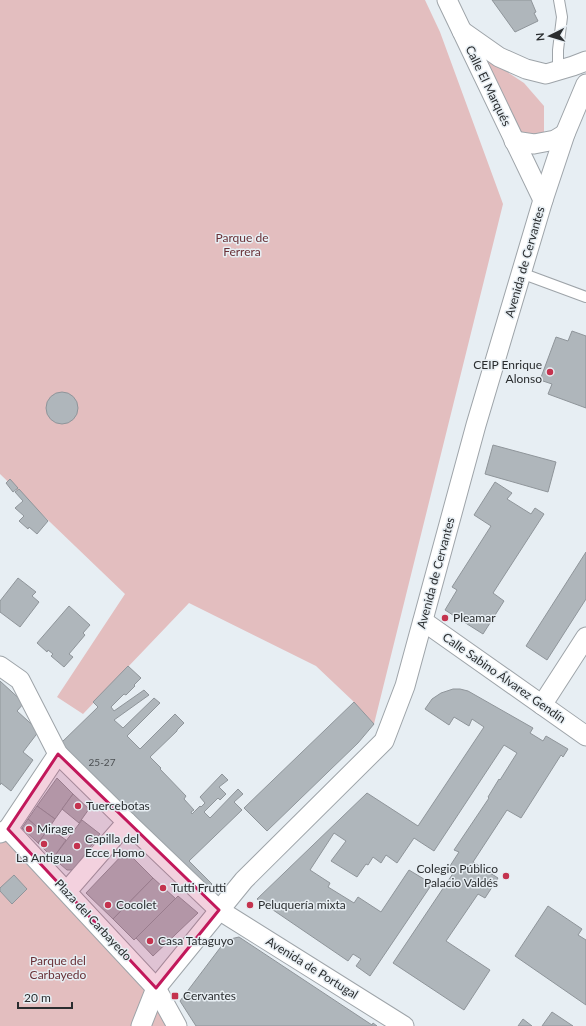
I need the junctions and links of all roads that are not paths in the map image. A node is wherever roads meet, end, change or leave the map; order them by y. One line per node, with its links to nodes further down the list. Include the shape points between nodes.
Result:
1 (447, 0): 3 (street, Calle El Marqués)
2 (559, 0): 5 (lane, via 562,17)
3 (461, 30): 5 (street, Calle El Marqués, via 499,57 526,70 546,74); 8 (street, Calle El Marqués)
4 (586, 61): 5 (street, Calle El Marqués)
5 (558, 71)
6 (586, 84): 7 (street, Avenida de Cervantes)
7 (565, 134): 8 (street, Calle El Marqués, via 555,140 534,144); 9 (street, Avenida de Cervantes)
8 (514, 141): 9 (street, Calle El Marqués)
9 (543, 200): 10 (street, Avenida de Cervantes)
10 (522, 273): 11 (lane); 12 (street, Avenida de Cervantes, via 476,426)
11 (586, 297)
12 (423, 621): 15 (street, Calle Sabino Álvarez Gendín); 21 (street, Avenida de Cervantes, via 405,686 384,741 244,880)
13 (586, 637): 15 (street)
14 (0, 666): 17 (street, Avenida de Portugal, via 20,680)
15 (542, 704): 16 (street, Calle Sabino Álvarez Gendín)
16 (586, 736)
17 (58, 754): 18 (street, Avenida de Portugal); 19 (street)
18 (126, 822): 20 (street); 21 (street, Avenida de Portugal)
19 (4, 831): 20 (street, Plaza del Carbayedo)
20 (67, 891): 22 (street, Plaza del Carbayedo)
21 (219, 910): 22 (street, Avenida de Cervantes); 25 (street, Avenida de Portugal)
22 (156, 988): 23 (street); 24 (street, Plaza del Carbayedo)
23 (140, 1026)
24 (177, 1026)
25 (404, 1026)

